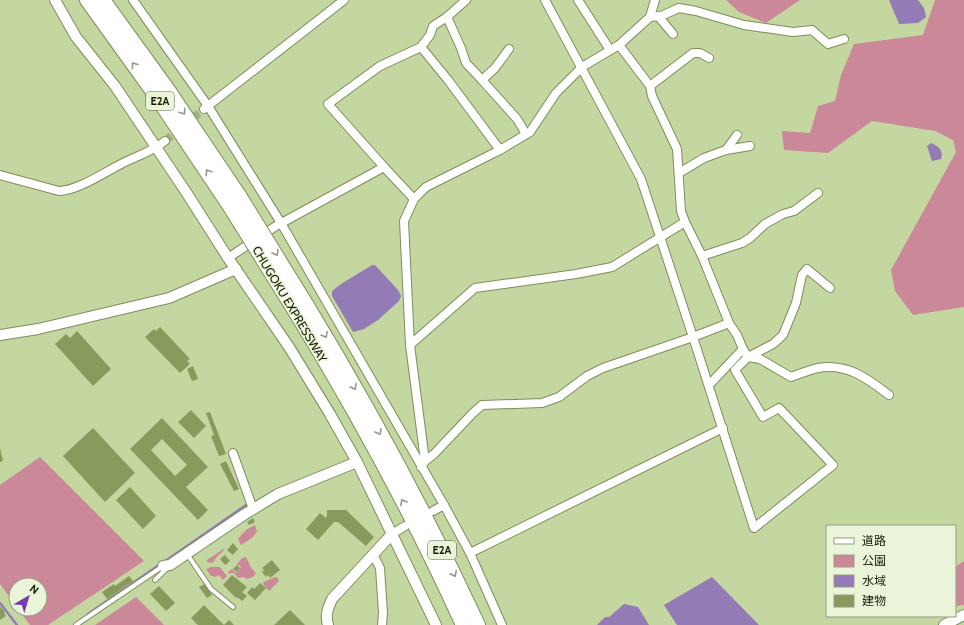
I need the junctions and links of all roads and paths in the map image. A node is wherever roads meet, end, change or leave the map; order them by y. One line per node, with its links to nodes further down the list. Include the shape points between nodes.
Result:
1 (55, 0): 27 (street, via 76,37 115,86)
2 (87, 0): 35 (highway, CHUGOKU EXPRESSWAY / E2A, one-way to 2)
3 (103, 0): 35 (highway, CHUGOKU EXPRESSWAY / E2A, one-way to 35, via 216,160)
4 (133, 0): 22 (street)
5 (344, 0): 22 (street)
6 (466, 0): 10 (street)
7 (545, 0): 19 (street)
8 (578, 0): 17 (street)
9 (655, 0): 11 (street)
10 (447, 17): 15 (street, via 433,26 430,35); 20 (street, via 466,63)
11 (654, 17): 12 (street); 13 (street, via 679,8 744,25 793,32 812,30 828,44); 14 (street)
12 (674, 34)
13 (844, 39)
14 (619, 45): 17 (street); 21 (street)
15 (420, 47): 28 (street); 30 (street, via 380,66 328,104)
16 (509, 50): 20 (street, via 496,68)
17 (610, 50): 19 (street)
18 (709, 58): 21 (street, via 700,53 693,53)
19 (582, 67): 23 (street, via 556,93 530,132); 38 (street, via 641,179)
20 (482, 80): 23 (street, via 517,119)
21 (650, 86): 31 (street, via 652,96 677,149)
22 (206, 107): 37 (street)
23 (526, 134): 28 (street)
24 (737, 135): 29 (street)
25 (165, 141): 27 (street)
26 (750, 146): 29 (street)
27 (156, 148): 32 (street, via 66,191); 40 (street)
28 (500, 150): 34 (street, via 426,188)
29 (726, 150): 31 (street, via 704,158)
30 (384, 167): 34 (street); 37 (street)
31 (679, 173): 36 (street, via 681,211)
32 (0, 175)
33 (818, 193): 39 (street, via 794,211 764,224 742,243)
34 (414, 199): 46 (street, via 404,221)
35 (234, 201): 55 (highway, CHUGOKU EXPRESSWAY / E2A, bridge, via 337,369)
36 (685, 222): 38 (street); 39 (street)
37 (281, 223): 40 (street); 54 (street)
38 (660, 236): 45 (street); 46 (street, via 612,267 474,288)
39 (702, 256): 43 (street)
40 (228, 258): 41 (street)
41 (236, 269): 44 (street, via 169,298 38,329); 53 (street, via 288,347)
42 (830, 288): 48 (street, via 807,269 802,275 796,303 783,335 773,344)
43 (729, 323): 45 (street); 47 (street)
44 (0, 335)
45 (693, 337): 49 (street); 54 (street, via 603,368 587,376 559,397 542,403 482,405)
46 (410, 345): 54 (street)
47 (743, 350): 48 (street); 49 (street)
48 (748, 357): 50 (street, via 760,359 791,377 818,368 843,368 867,378); 51 (street, via 735,370 763,417 779,408 833,465 754,528)
49 (709, 385): 51 (street)
50 (889, 395)
51 (723, 428): 61 (street)
52 (233, 453): 57 (street)
53 (357, 462): 57 (street, via 278,494); 60 (street)
54 (423, 464): 56 (street)
55 (398, 480): 72 (highway, CHUGOKU EXPRESSWAY / E2A, one-way to 55, via 406,508); 73 (highway, CHUGOKU EXPRESSWAY / E2A, one-way to 73, via 447,560)
56 (444, 505): 58 (street); 61 (street)
57 (253, 509): 62 (street)
58 (433, 511)
59 (405, 526): 60 (street)
60 (392, 534): 63 (street); 71 (street)
61 (470, 553): 74 (street)
62 (187, 554): 64 (street); 66 (lane, via 211,589)
63 (373, 554): 69 (street, via 332,599 326,619); 70 (street, via 380,568)
64 (167, 565): 65 (lane); 68 (lane)
65 (155, 580)
66 (233, 607)
67 (964, 615): 75 (street)
68 (76, 625)
69 (328, 625)
70 (382, 625)
71 (436, 625)
72 (463, 625)
73 (478, 625)
74 (502, 625)
75 (944, 625)

